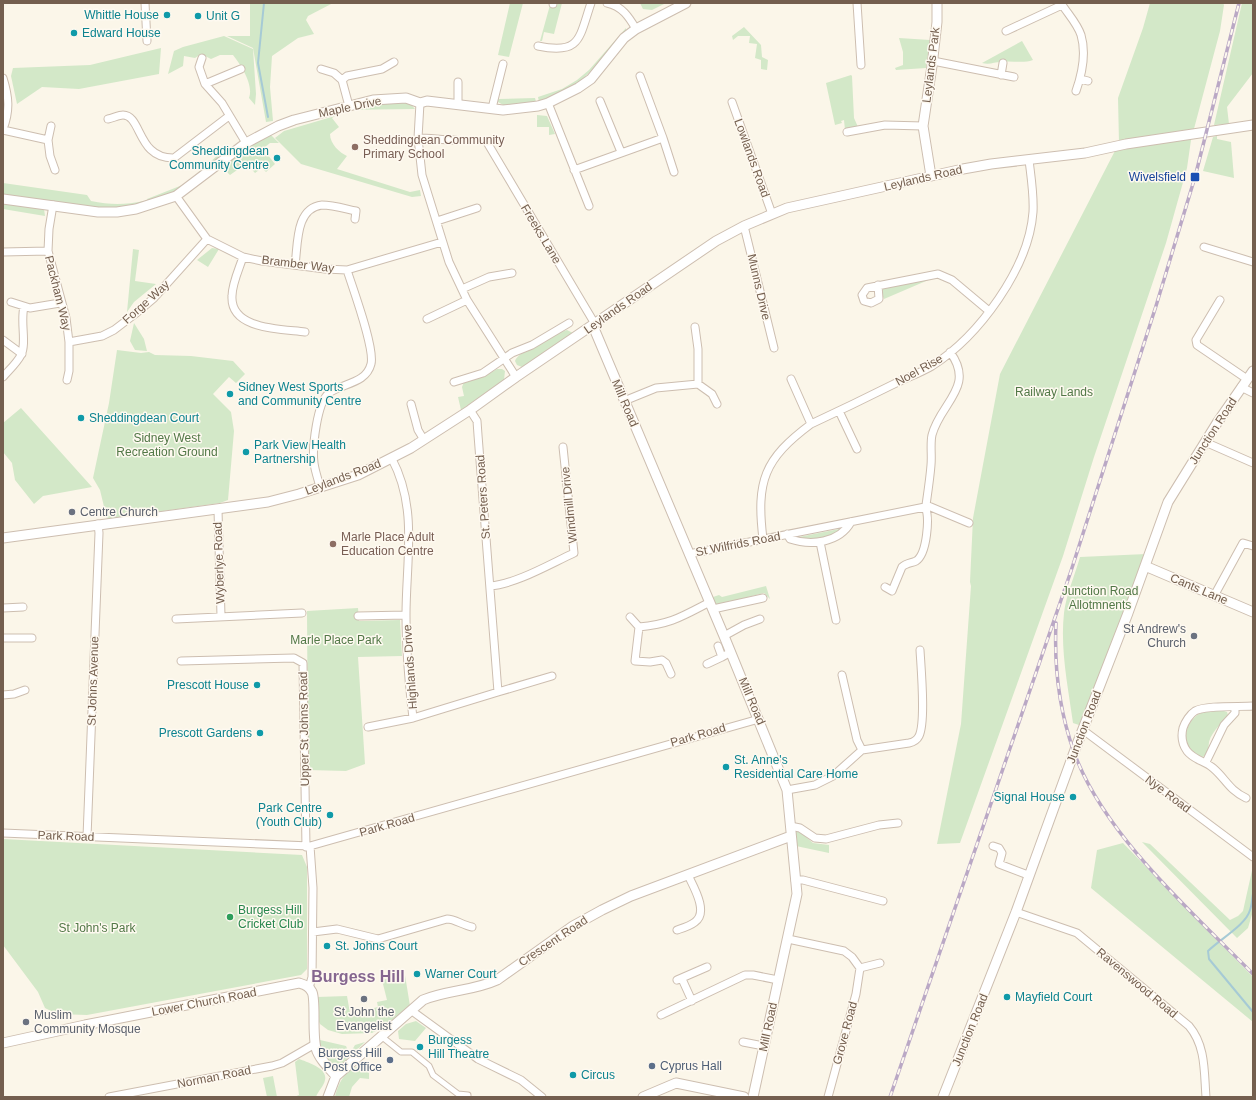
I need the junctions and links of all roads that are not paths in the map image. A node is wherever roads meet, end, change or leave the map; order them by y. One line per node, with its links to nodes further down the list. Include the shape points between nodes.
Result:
1 (145, 3): 10 (street)
2 (591, 3): 11 (street, via 574,44 562,49)
3 (607, 3): 8 (street, via 617,6 628,16)
4 (686, 3): 8 (street, Maple Drive)
5 (857, 3): 17 (street)
6 (936, 3): 14 (street, Leylands Park)
7 (1062, 4): 9 (street); 24 (street, via 1080,35 1083,54)
8 (636, 29): 33 (street, Maple Drive, via 624,38 591,79)
9 (1006, 31)
10 (147, 41)
11 (538, 46)
12 (202, 58): 28 (street, via 200,67)
13 (394, 62): 25 (street, via 388,66 347,76)
14 (933, 62): 20 (street); 41 (street, Leylands Park)
15 (1003, 63): 20 (street)
16 (503, 64): 36 (street)
17 (861, 66)
18 (241, 69): 28 (street)
19 (321, 69): 25 (street, via 334,73)
20 (1001, 75): 23 (street)
21 (640, 76): 45 (street)
22 (3, 78): 42 (street, via 9,110)
23 (1014, 78)
24 (1080, 79): 26 (street); 29 (street)
25 (342, 80): 35 (street)
26 (1088, 81)
27 (458, 82): 34 (street)
28 (205, 84): 37 (street, via 222,103)
29 (1076, 90)
30 (600, 100): 50 (street)
31 (732, 102): 61 (street, Lowlands Road)
32 (420, 103): 34 (street, Maple Drive, via 427,101); 35 (street, Maple Drive, via 406,98 373,100); 44 (street)
33 (548, 103): 36 (street, Maple Drive, via 511,109); 53 (street)
34 (458, 104): 36 (street, Maple Drive)
35 (349, 106): 48 (street, Maple Drive, via 294,120)
36 (492, 108)
37 (229, 116): 38 (street, via 174,158 163,158 152,153 131,118 124,115); 48 (street)
38 (108, 119)
39 (1253, 125): 51 (street, Leylands Road)
40 (51, 126): 46 (street)
41 (923, 126): 43 (street, via 885,125); 55 (street, Leylands Park)
42 (3, 130): 46 (street)
43 (847, 132)
44 (418, 138): 47 (street); 63 (street, via 422,175)
45 (663, 138): 50 (street); 54 (street)
46 (48, 140): 52 (street)
47 (455, 140)
48 (246, 143): 56 (street, Maple Drive)
49 (488, 144): 85 (street, Freeks Lane)
50 (621, 152): 53 (street)
51 (1029, 160): 55 (street, Leylands Road, via 991,164); 82 (street, Noel Rise, via 1033,212 1029,232 1007,286)
52 (55, 170)
53 (574, 170): 59 (street)
54 (674, 172)
55 (931, 176): 61 (street, Leylands Road, via 787,208)
56 (176, 196): 58 (street, Maple Drive, via 117,212 98,212); 65 (street, Bramber Way)
57 (3, 199): 58 (street, Maple Drive)
58 (53, 205): 68 (street, Packham Way)
59 (589, 206)
60 (477, 208): 63 (street)
61 (772, 214): 64 (street, Leylands Road)
62 (355, 219): 72 (street, via 356,211 324,205 310,210 302,219)
63 (437, 221): 66 (street)
64 (744, 226): 85 (street, Leylands Road, via 694,256); 90 (street, Munns Drive)
65 (207, 239): 70 (street, Bramber Way); 89 (street, Forge Way, via 154,298 114,330 102,336)
66 (442, 242): 73 (street, Bramber Way); 76 (street)
67 (1204, 247): 71 (street)
68 (48, 251): 69 (street); 80 (street, Packham Way)
69 (3, 252)
70 (243, 257): 72 (street, Bramber Way); 87 (street, via 232,294 234,310 242,319 252,324)
71 (1253, 262)
72 (295, 265): 73 (street, Bramber Way)
73 (347, 270): 116 (street, via 370,349 371,365 357,381 330,392 322,401 314,462)
74 (512, 273): 76 (street, via 489,277)
75 (878, 285): 82 (street, via 931,274 945,275)
76 (462, 289): 77 (street)
77 (467, 300): 83 (street); 93 (street)
78 (1220, 300): 98 (street, via 1196,340 1197,345)
79 (11, 302): 81 (street)
80 (60, 303): 81 (street); 89 (street, Packham Way, via 66,318)
81 (24, 307): 92 (street, via 21,319)
82 (989, 311): 91 (street, Noel Rise, via 970,334)
83 (427, 318)
84 (569, 323): 93 (street)
85 (594, 325): 95 (street, Leylands Road); 104 (street, Mill Road)
86 (695, 327): 101 (street)
87 (305, 332)
88 (3, 340): 92 (street)
89 (70, 342): 99 (street, Packham Way, via 70,371)
90 (774, 348)
91 (950, 352): 108 (street, Noel Rise, via 931,366); 117 (street, via 958,363 958,387 932,436)
92 (22, 354): 96 (street)
93 (505, 358): 95 (street); 100 (street, via 483,373)
94 (1253, 371): 98 (street, Junction Road)
95 (516, 376): 107 (street, Leylands Road)
96 (3, 377)
97 (791, 379): 109 (street)
98 (1247, 379): 102 (street, Junction Road)
99 (67, 380)
100 (454, 382)
101 (698, 384): 104 (street, via 656,388); 106 (street, via 712,394)
102 (1241, 387): 103 (street); 111 (street, Junction Road)
103 (1253, 393)
104 (624, 401): 127 (street, Mill Road)
105 (411, 404): 110 (street, via 418,430)
106 (717, 404)
107 (470, 410): 110 (street, Leylands Road); 129 (street, St. Peters Road, via 477,421)
108 (839, 411): 109 (street, Noel Rise); 113 (street)
109 (811, 424): 124 (street, Noel Rise, via 777,453 766,472 761,495)
110 (424, 440): 114 (street, Leylands Road)
111 (1205, 442): 115 (street); 128 (street, Junction Road, via 1168,502)
112 (564, 447): 129 (street, Windmill Drive, via 574,553 521,577 498,586)
113 (857, 449)
114 (392, 459): 116 (street, Leylands Road); 138 (street, Highlands Drive, via 404,487 408,512 409,564)
115 (1253, 463)
116 (320, 487): 118 (street, Leylands Road, via 268,502)
117 (925, 506): 119 (street, St Wilfrids Road); 120 (street); 130 (street, via 928,525 920,556 902,567 892,592)
118 (218, 510): 121 (street, Leylands Road); 139 (street, Wyberlye Road)
119 (852, 522): 122 (street, St Wilfrids Road); 125 (street, St Wilfrids Road, via 840,534)
120 (969, 523)
121 (98, 524): 123 (street, Leylands Road); 175 (street, St Johns Avenue)
122 (787, 534): 124 (street, St Wilfrids Road); 125 (street, St Wilfrids Road, via 790,539 799,542)
123 (3, 538)
124 (763, 539): 127 (street, St Wilfrids Road)
125 (820, 542): 144 (street)
126 (1253, 546): 131 (street, via 1243,543)
127 (689, 554): 133 (street, Mill Road)
128 (1145, 566): 131 (street, Cants Lane); 166 (street, Junction Road)
129 (490, 586): 159 (street, St. Peters Road)
130 (885, 587)
131 (1214, 596): 136 (street, Cants Lane)
132 (763, 598): 133 (street)
133 (711, 605): 145 (street, via 661,625); 146 (street, Mill Road)
134 (23, 607): 135 (street)
135 (3, 608)
136 (1253, 612)
137 (302, 613): 139 (street, Wyberlye Road)
138 (406, 615): 140 (street, Highlands Drive); 163 (street, Highlands Drive, via 407,664)
139 (221, 616): 142 (street, Wyberlye Road)
140 (358, 616)
141 (630, 617): 145 (street)
142 (176, 619)
143 (760, 619): 146 (street)
144 (836, 620)
145 (639, 627): 155 (street, via 639,641 632,662 662,660)
146 (724, 636): 151 (street, Mill Road)
147 (3, 638): 148 (street)
148 (32, 638)
149 (718, 646): 152 (street)
150 (920, 650): 167 (street, via 923,697 921,730 918,738 910,743)
151 (731, 652): 152 (street); 164 (street, Mill Road)
152 (722, 657): 154 (street)
153 (181, 661): 176 (street, Upper St Johns Road, via 294,658 303,663)
154 (707, 664)
155 (671, 674)
156 (552, 676): 159 (street)
157 (842, 676): 167 (street, via 857,740)
158 (25, 690): 160 (street)
159 (498, 692): 163 (street)
160 (3, 695)
161 (1253, 706): 162 (street)
162 (1235, 707): 168 (street, via 1235,713 1224,725); 168 (street, via 1203,708 1194,712 1188,719 1182,735 1186,750 1193,757)
163 (413, 718): 165 (street)
164 (759, 719): 169 (street, Mill Road); 176 (street, Park Road)
165 (368, 727)
166 (1083, 730): 178 (street, Nye Road); 180 (street, Junction Road)
167 (862, 750): 169 (street, via 833,776 815,785)
168 (1206, 762): 170 (street, via 1234,792)
169 (787, 790): 172 (street, Mill Road)
170 (1246, 798)
171 (898, 823): 172 (street, via 879,825 826,839 815,838 800,828)
172 (790, 826): 174 (street, Mill Road)
173 (3, 833): 175 (street, Park Road)
174 (791, 836): 179 (street, Crescent Road); 181 (street, Mill Road)
175 (87, 837): 176 (street, Park Road)
176 (308, 846): 186 (street, via 313,888)
177 (992, 846): 180 (street, via 999,848 1002,853 998,867)
178 (1253, 857)
179 (688, 875): 185 (street, via 700,905 700,916 696,922); 194 (street, Crescent Road, via 630,896 573,926 485,986 423,1000)
180 (1028, 875): 183 (street, Junction Road)
181 (795, 880): 182 (street); 187 (street, Mill Road, via 796,894)
182 (883, 901)
183 (1016, 912): 211 (street, Junction Road); 212 (street, Ravenswood Road, via 1077,933 1189,1026 1201,1048)
184 (472, 926): 186 (street, via 447,919 378,939 337,929)
185 (678, 930)
186 (313, 932): 192 (street, via 312,976)
187 (788, 939): 190 (street, via 844,951 852,956); 191 (street, Mill Road)
188 (880, 963): 190 (street)
189 (707, 967): 193 (street, via 679,980)
190 (860, 968): 210 (street, Grove Road, via 856,994)
191 (778, 980): 193 (street, via 745,975); 200 (street, Mill Road)
192 (309, 988): 197 (street, Lower Church Road, via 299,983); 199 (street, via 313,993)
193 (692, 1001): 195 (street)
194 (412, 1011): 196 (street, Crescent Road); 206 (street, via 478,1059 520,1080)
195 (661, 1015)
196 (381, 1036): 201 (street, Crescent Road); 202 (street, via 401,1052 412,1052 429,1066 432,1075)
197 (3, 1042)
198 (743, 1042): 200 (street)
199 (315, 1044): 201 (street, via 323,1061); 203 (street, Norman Road, via 272,1066)
200 (764, 1046): 209 (street, Mill Road)
201 (336, 1076): 204 (street)
202 (458, 1096): 205 (street)
203 (109, 1097)
204 (328, 1097)
205 (468, 1097)
206 (542, 1097)
207 (643, 1097): 208 (street, via 676,1083)
208 (744, 1097)
209 (753, 1097)
210 (828, 1097)
211 (943, 1097)
212 (1206, 1097)

